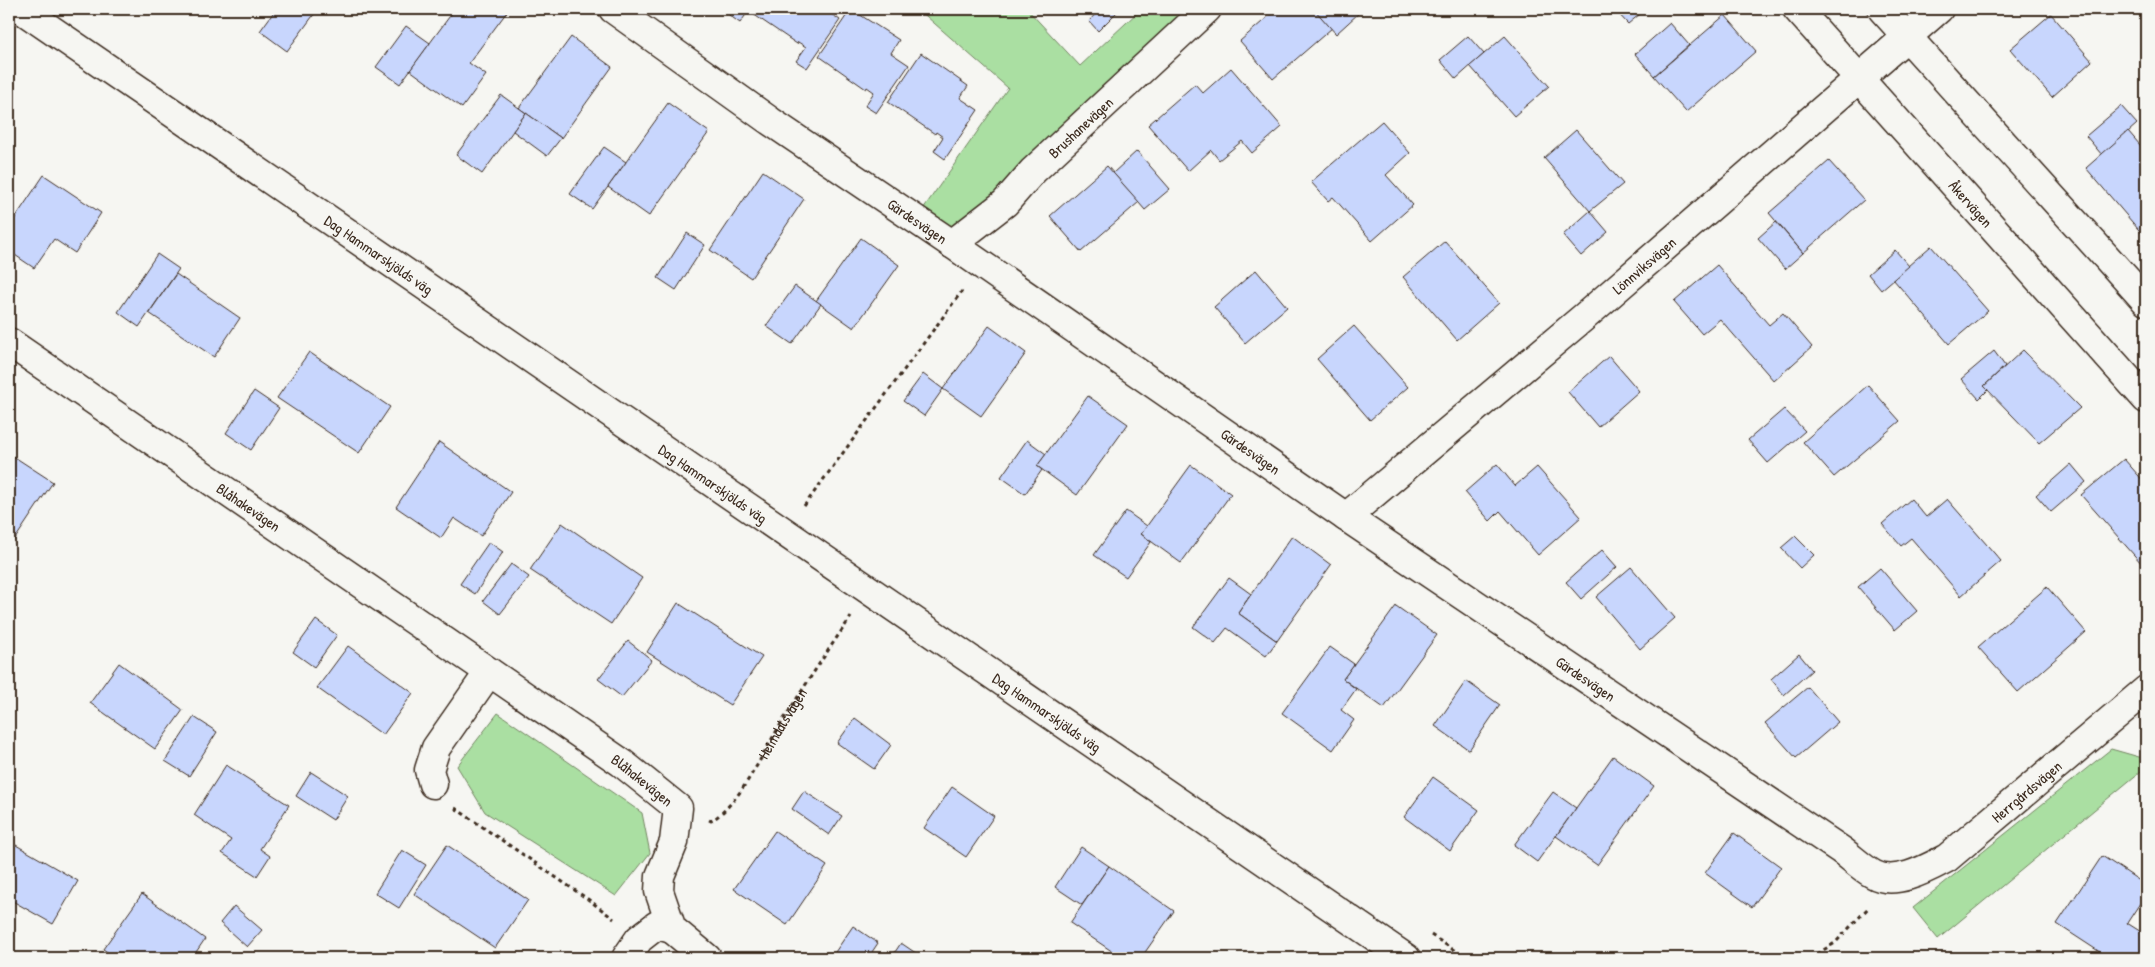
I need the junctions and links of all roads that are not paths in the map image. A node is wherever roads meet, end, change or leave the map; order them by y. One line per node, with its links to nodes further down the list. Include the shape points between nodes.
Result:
1 (20, 9): 21 (street, Dag Hammarskjölds väg)
2 (613, 9): 9 (street, Gärdesvägen, via 770,121)
3 (1207, 9): 9 (street, Brushanevägen, via 1033,171 1005,202)
4 (1797, 9): 8 (street, Åkervägen)
5 (1882, 9): 7 (street)
6 (1939, 9): 7 (street, Lönnviksvägen)
7 (1907, 36): 8 (street, Lönnviksvägen); 10 (street)
8 (1860, 78): 12 (street, Åkervägen); 13 (street, Lönnviksvägen)
9 (952, 244): 13 (street, Gärdesvägen)
10 (2146, 302)
11 (9, 342): 14 (street, Blåhakevägen)
12 (2146, 399)
13 (1346, 517): 17 (street, Gärdesvägen, via 1875,875)
14 (489, 672): 16 (street, via 436,748 429,770); 18 (street, Blåhakevägen, via 622,763 678,808 674,842 660,876 659,891)
15 (2146, 690): 17 (street, Herrgårdsvägen, via 1947,858 1915,874)
16 (433, 784)
17 (1898, 878)
18 (672, 929): 19 (street, via 657,926); 20 (street)
19 (632, 948)
20 (707, 958)
21 (1406, 958)

